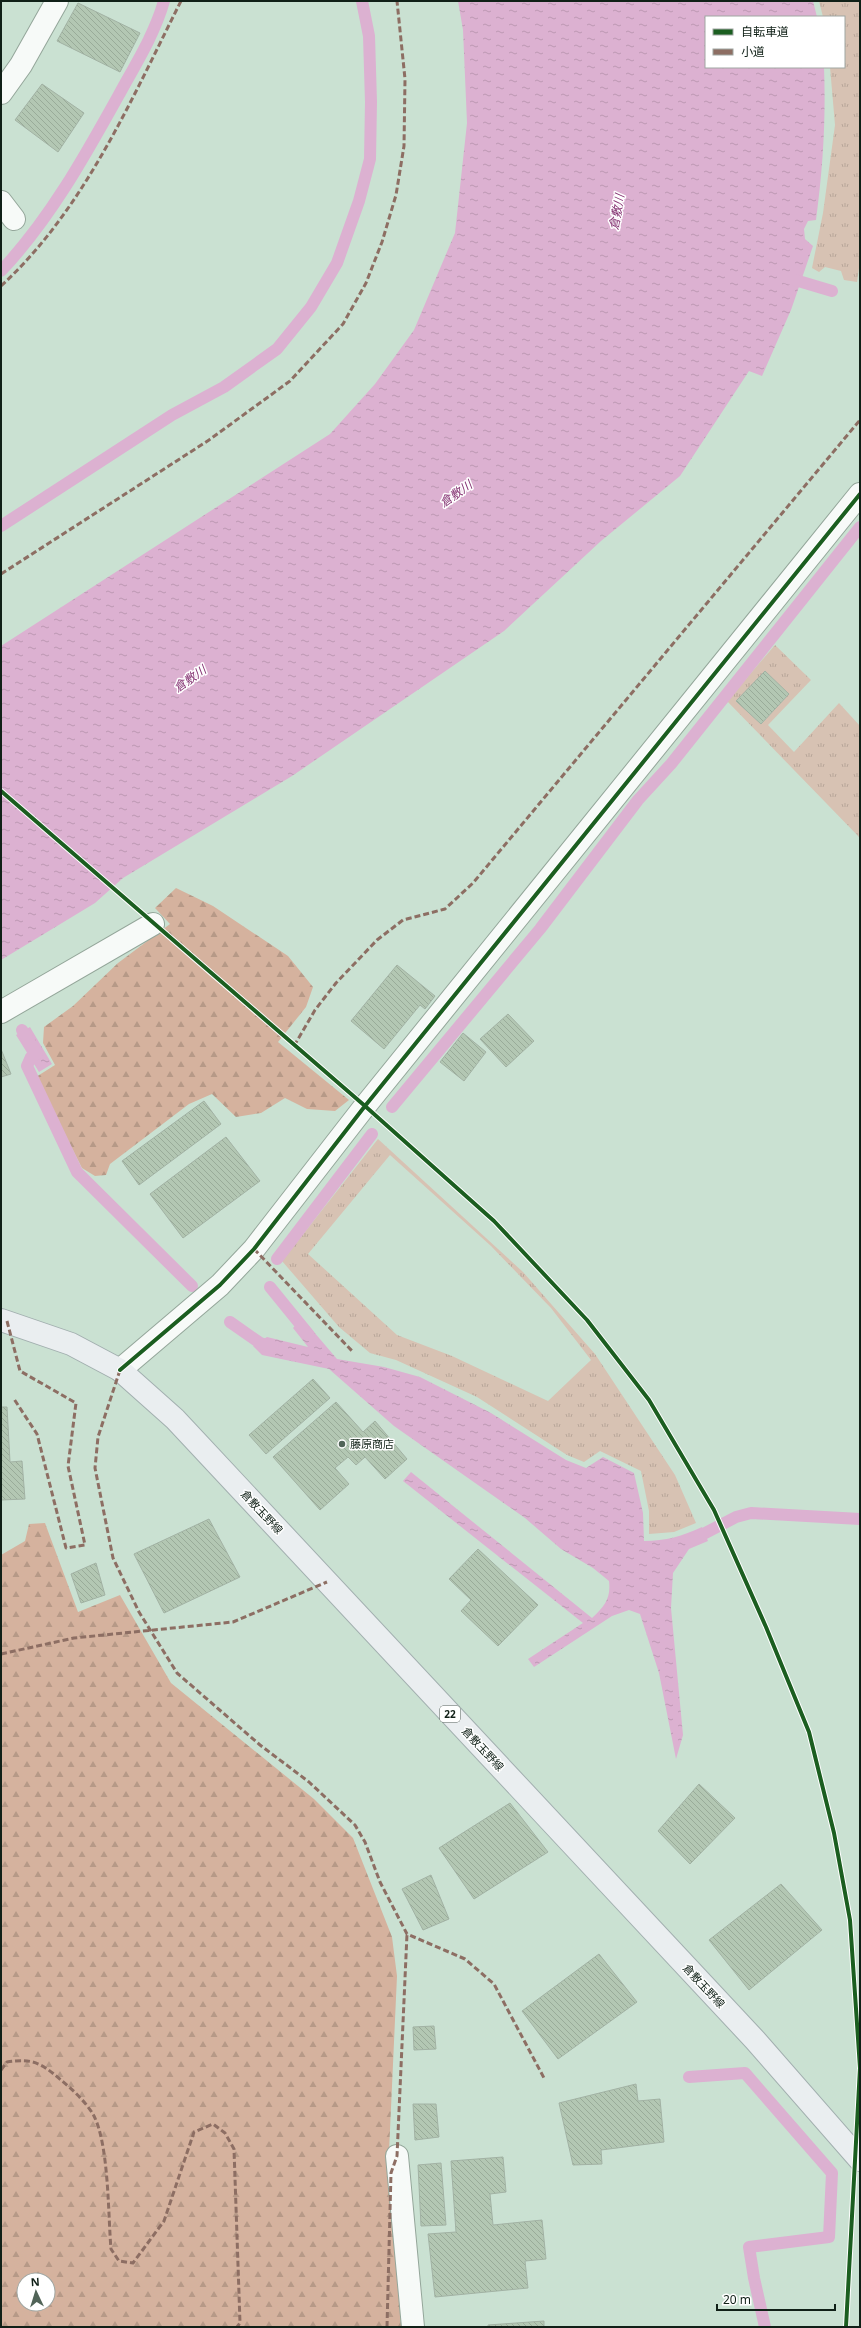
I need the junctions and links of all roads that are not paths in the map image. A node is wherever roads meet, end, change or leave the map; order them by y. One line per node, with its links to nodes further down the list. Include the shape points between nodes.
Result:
1 (57, 1): 2 (street, via 21,65)
2 (1, 93)
3 (860, 494): 7 (street, via 365,1106 254,1249 220,1285)
4 (153, 924): 5 (street)
5 (1, 1012)
6 (1, 1320): 7 (main road, 倉敷玉野線 / 22, via 71,1344)
7 (120, 1370): 9 (main road, 倉敷玉野線 / 22, via 186,1430 755,2040)
8 (397, 2156): 10 (street)
9 (860, 2160)
10 (413, 2327)

